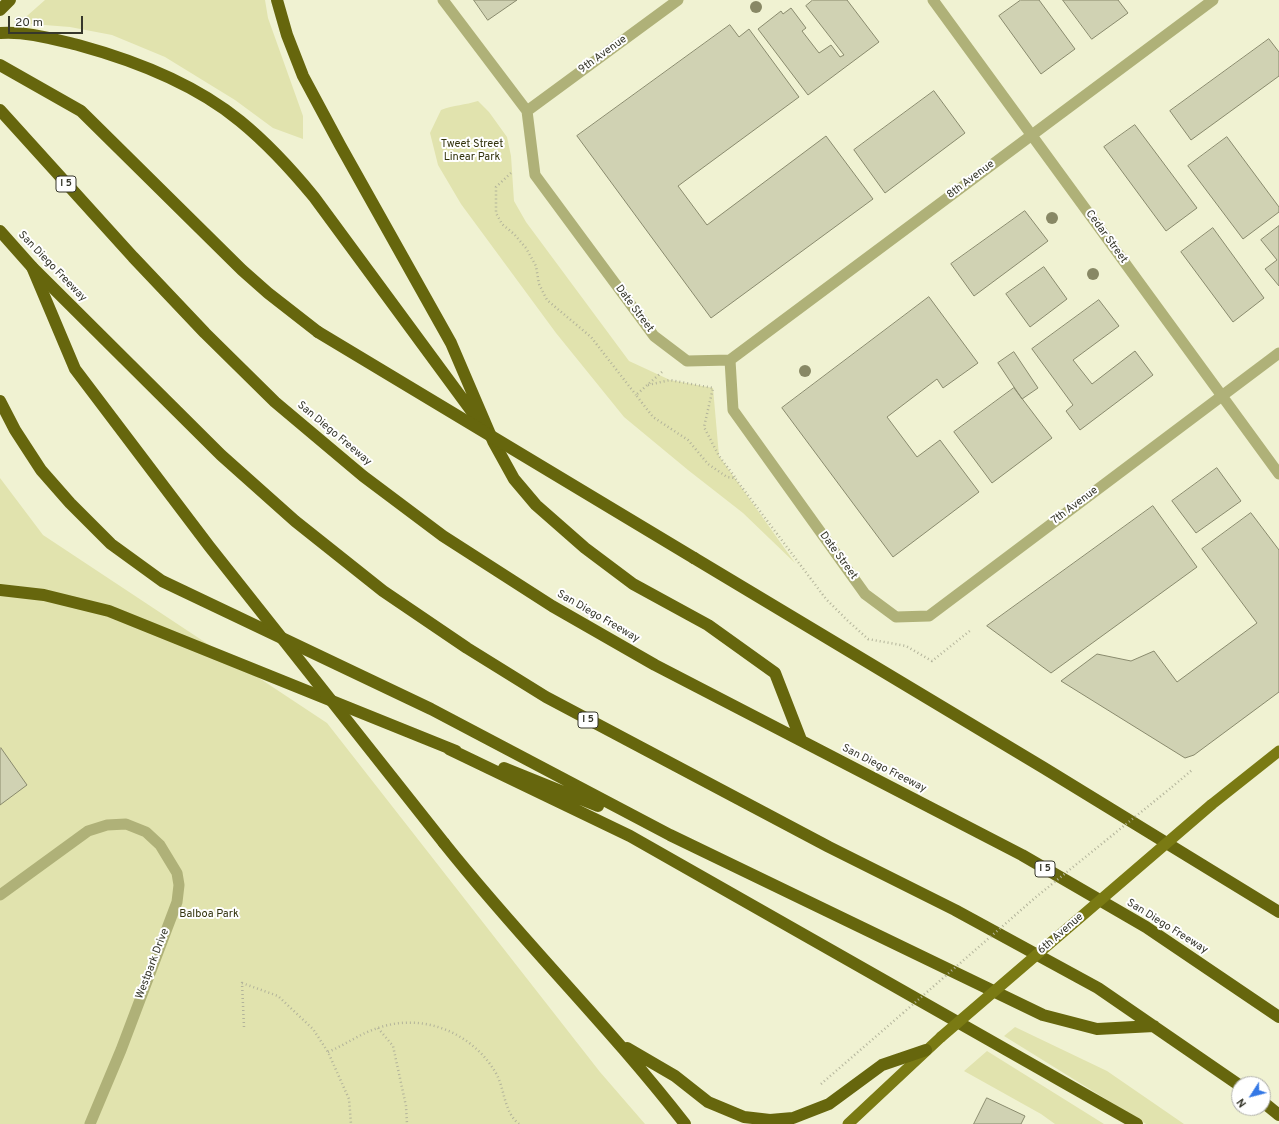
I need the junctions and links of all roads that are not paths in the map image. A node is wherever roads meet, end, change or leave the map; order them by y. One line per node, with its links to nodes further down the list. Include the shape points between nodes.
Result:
1 (10, 0): 7 (highway)
2 (277, 0): 19 (highway, via 303,76 451,344)
3 (443, 0): 11 (street)
4 (678, 0): 11 (street, 9th Avenue)
5 (933, 0): 12 (street, Cedar Street)
6 (1213, 0): 12 (street, 8th Avenue)
7 (0, 10)
8 (0, 34): 19 (highway, via 14,32 55,39 140,64 190,88 238,120 284,162 314,197)
9 (0, 65): 28 (highway, bridge, via 81,110 242,270 318,332)
10 (0, 110): 23 (highway, San Diego Freeway / I 5, via 204,333 275,402 363,476 443,536 552,606 655,665)
11 (527, 111): 16 (street, Date Street, via 534,175 654,336 687,361)
12 (1032, 135): 16 (street, 8th Avenue); 17 (street, Cedar Street)
13 (0, 231): 14 (highway, San Diego Freeway / I 5)
14 (32, 267): 30 (highway, San Diego Freeway / I 5, via 222,455 295,521 383,591 467,648 546,697 822,843 955,910 1098,988); 31 (highway, bridge, via 75,369 205,540 486,896)
15 (1279, 353): 17 (street, 7th Avenue)
16 (730, 360): 22 (street, Date Street, via 733,410)
17 (1222, 396): 20 (street, Cedar Street); 22 (street, 7th Avenue, via 930,616 896,617)
18 (0, 401): 26 (highway, via 41,470 70,503 111,544 162,581 431,709)
19 (493, 441): 23 (highway, via 514,479 536,505 585,548 633,584 708,625 775,673)
20 (1279, 474)
21 (0, 590): 24 (highway, via 44,594 109,611)
22 (865, 594)
23 (801, 740): 29 (highway, San Diego Freeway / I 5, via 1022,855 1146,927)
24 (449, 749): 26 (highway, via 532,778); 39 (highway, via 630,836)
25 (1279, 751): 32 (main road, 6th Avenue, bridge, via 1211,805)
26 (670, 835): 30 (highway, via 1043,1014 1097,1029)
27 (0, 895): 36 (street, Westpark Drive, via 88,831 107,825 126,824 146,832 160,845 177,873 177,902)
28 (1279, 912)
29 (1279, 1017)
30 (1154, 1026): 33 (highway, San Diego Freeway / I 5)
31 (617, 1042): 32 (highway, via 675,1076 708,1102 744,1117 770,1120 793,1118 829,1104 882,1065); 37 (highway)
32 (926, 1050): 38 (main road, 6th Avenue)
33 (1231, 1079)
34 (1271, 1108): 35 (highway)
35 (1279, 1115)
36 (90, 1124)
37 (685, 1124)
38 (848, 1124)
39 (1137, 1124)

